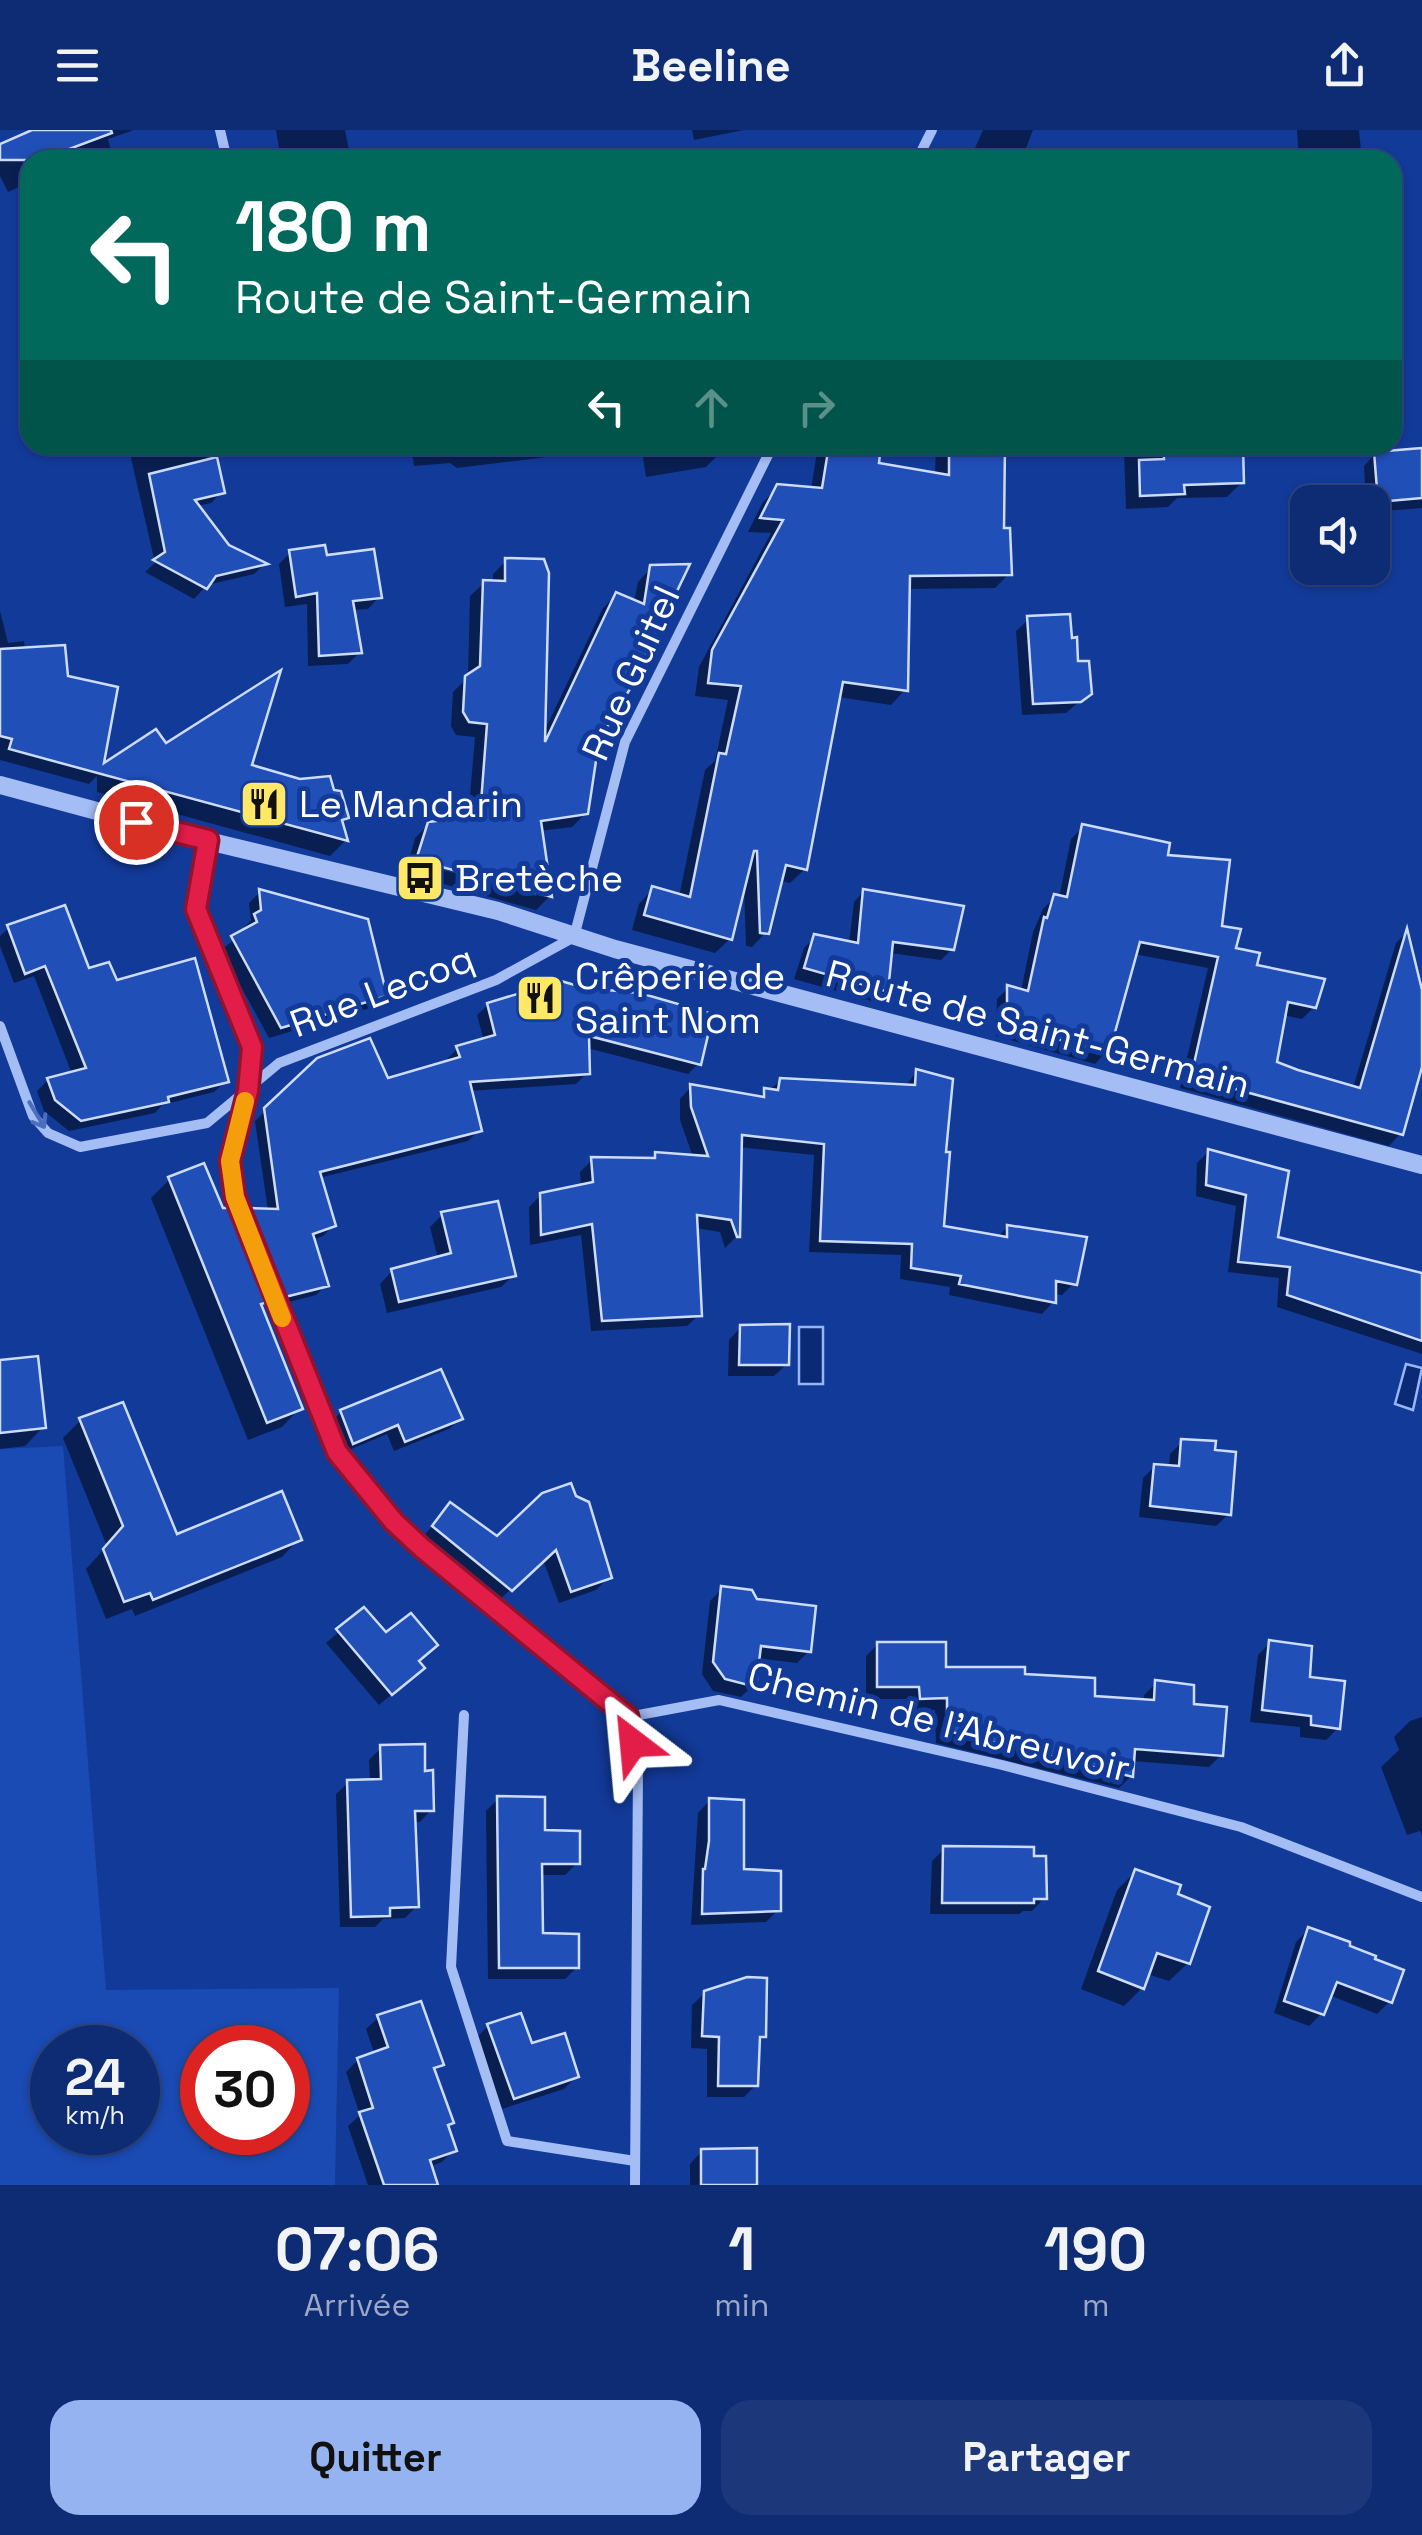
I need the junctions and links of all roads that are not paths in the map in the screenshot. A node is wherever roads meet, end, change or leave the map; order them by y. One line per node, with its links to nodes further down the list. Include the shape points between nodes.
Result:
1 (768, 455): 4 (street, Rue Guitel, via 626,742)
2 (0, 785): 3 (street, Route de Saint-Germain)
3 (208, 840): 4 (street, Route de Saint-Germain, via 498,911); 6 (street, via 196,909 252,1047)
4 (574, 937): 6 (street, Rue Lecoq, via 496,980 279,1063); 7 (street, Route de Saint-Germain)
5 (0, 1026): 6 (street, Rue Lecoq, one-way to 6, via 34,1116 48,1133 80,1147 207,1123)
6 (248, 1091): 9 (street, via 230,1161 235,1197 337,1452 408,1536)
7 (1422, 1165)
8 (464, 1715): 11 (street, via 451,1967 507,2141)
9 (628, 1717): 10 (street, Chemin de l'Abreuvoir, via 719,1700 757,1708 1241,1827); 11 (street, via 638,1768)
10 (1422, 1897)
11 (635, 2162): 12 (street)
12 (635, 2185)

